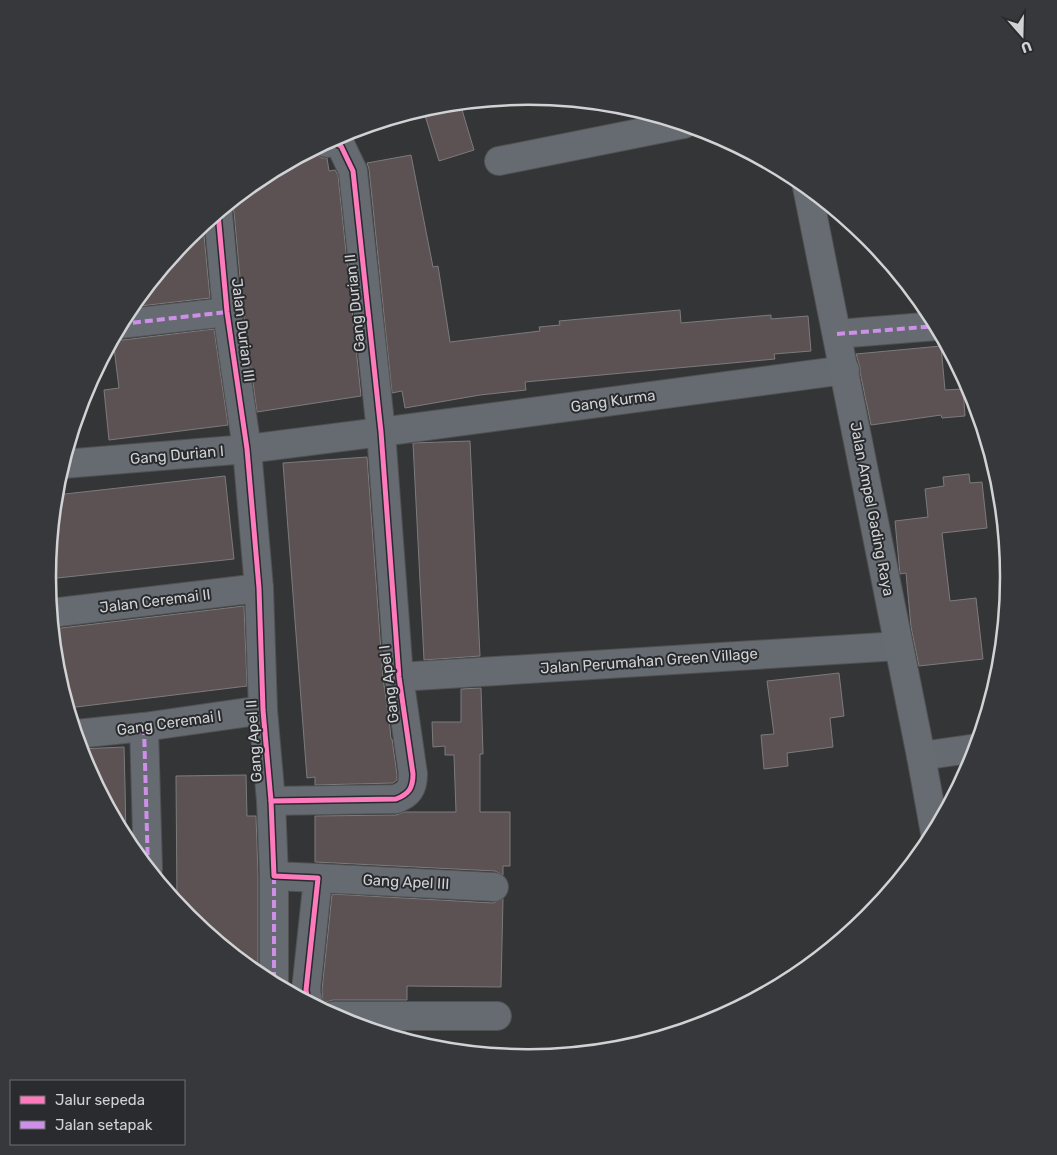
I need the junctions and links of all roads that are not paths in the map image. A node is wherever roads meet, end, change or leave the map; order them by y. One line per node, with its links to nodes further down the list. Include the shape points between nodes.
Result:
1 (670, 127): 3 (street)
2 (339, 145): 11 (street, Gang Durian II, via 353,172)
3 (499, 161)
4 (809, 198): 9 (main road, Jalan Ampel Gading Raya)
5 (219, 221): 6 (street, Jalan Durian III)
6 (227, 312): 7 (street); 12 (street, Jalan Durian III)
7 (131, 323)
8 (928, 327): 9 (street)
9 (837, 334): 10 (main road, Jalan Ampel Gading Raya)
10 (844, 370): 11 (street, Gang Kurma); 16 (main road, Jalan Ampel Gading Raya)
11 (381, 432): 12 (street, Gang Durian I); 17 (street, Gang Apel I)
12 (247, 449): 13 (street, Gang Durian I); 14 (street, Gang Apel II)
13 (70, 463)
14 (259, 588): 15 (street, Jalan Ceremai II); 18 (street, Gang Apel II)
15 (57, 612)
16 (900, 646): 17 (street, Jalan Perumahan Green Village); 22 (main road, Jalan Ampel Gading Raya)
17 (399, 677): 23 (street, Gang Apel I, via 413,774 413,783 404,796 396,799)
18 (263, 710): 19 (street, Gang Ceremai I); 23 (street, Gang Apel II)
19 (144, 728): 20 (street, Gang Ceremai I); 25 (street)
20 (83, 733)
21 (968, 749): 22 (street)
22 (922, 756): 24 (main road, Jalan Ampel Gading Raya)
23 (271, 801): 26 (street, Gang Apel II)
24 (933, 821)
25 (148, 856)
26 (274, 876): 27 (street); 29 (street, Gang Apel II)
27 (318, 878): 28 (street, Gang Apel III); 30 (street)
28 (494, 887)
29 (274, 975)
30 (307, 994)
31 (353, 1016): 32 (street)
32 (498, 1016)

